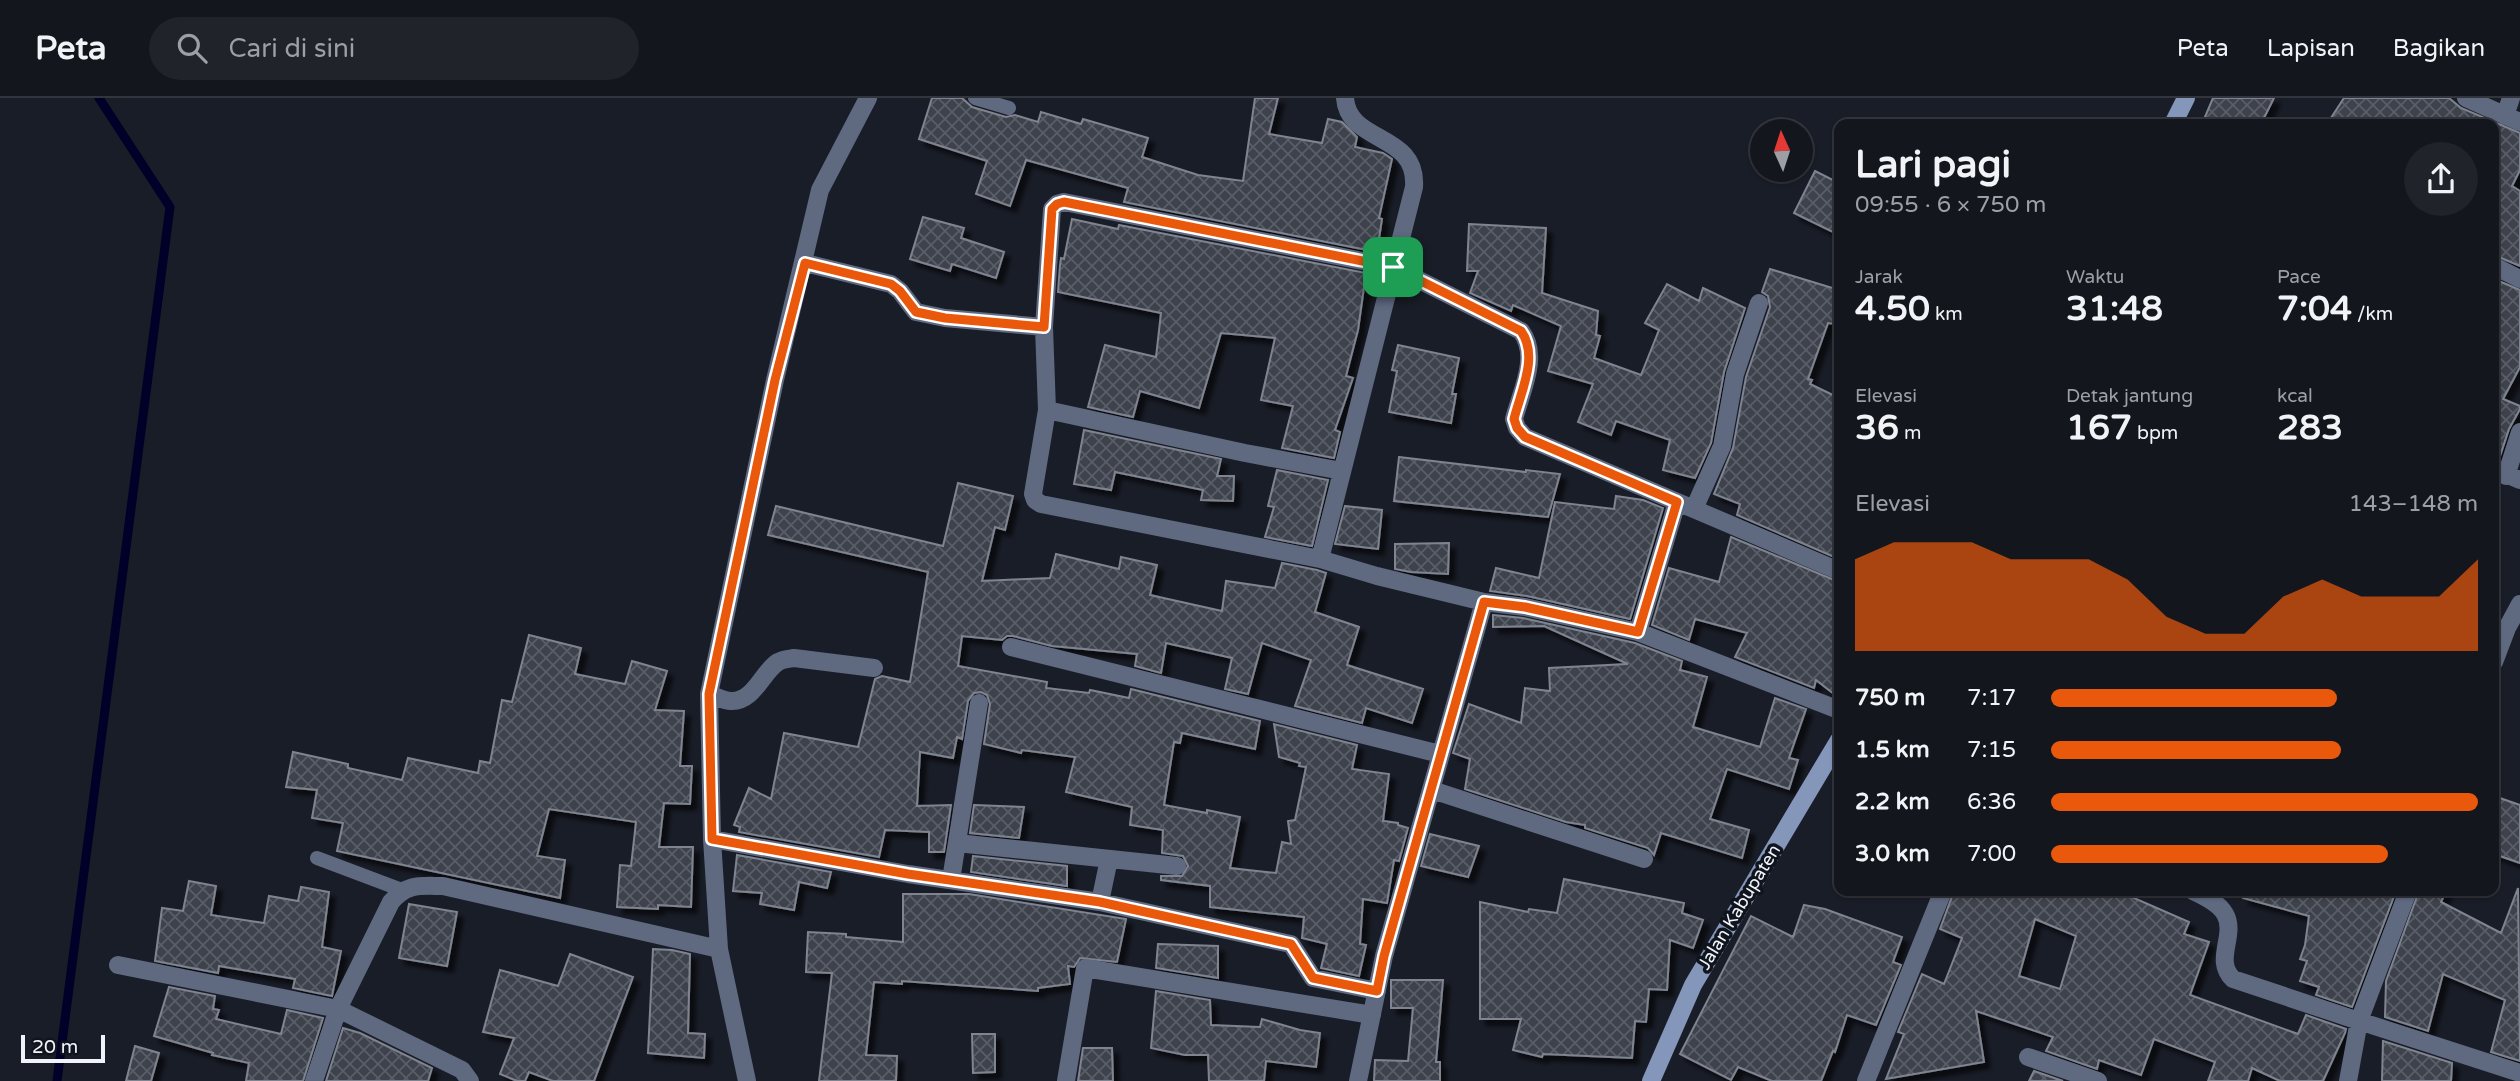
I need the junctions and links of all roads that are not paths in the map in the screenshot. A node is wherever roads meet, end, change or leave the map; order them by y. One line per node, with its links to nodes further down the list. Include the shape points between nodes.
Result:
1 (868, 98): 10 (street, via 820,190)
2 (975, 98): 7 (lane)
3 (1345, 98): 11 (street, via 1346,109 1369,134 1401,149 1415,171)
4 (2186, 98): 9 (main road)
5 (2466, 98): 8 (street)
6 (2511, 98): 8 (street)
7 (1009, 108)
8 (2500, 118)
9 (2176, 119)
10 (805, 263): 15 (street, via 891,284 916,312); 29 (street, via 775,380)
11 (1393, 267): 15 (street, via 1064,202 1052,209); 18 (street); 20 (street, via 1521,331 1530,357 1514,419 1525,437)
12 (2499, 268): 13 (street)
13 (2520, 279)
14 (1759, 303): 20 (street, via 1735,374 1722,446)
15 (1044, 327): 16 (street)
16 (1047, 410): 18 (street); 21 (street, via 1033,494 1041,504)
17 (2520, 432): 19 (street)
18 (1342, 471): 21 (street)
19 (2507, 475)
20 (1686, 505): 22 (street); 26 (street)
21 (1320, 559): 23 (street)
22 (1834, 569)
23 (1484, 602): 26 (street); 33 (street)
24 (2520, 604): 25 (street)
25 (2500, 628)
26 (1638, 632): 31 (street)
27 (1011, 647): 33 (street)
28 (874, 668): 29 (street, via 781,660 741,699 731,701)
29 (709, 694): 35 (street)
30 (979, 703): 36 (street)
31 (1834, 708)
32 (1834, 748): 60 (main road, Jalan Kabupaten, via 1693,985)
33 (1440, 754): 34 (street)
34 (1432, 790): 39 (street); 49 (street)
35 (712, 839): 41 (street); 47 (street)
36 (957, 843): 38 (street); 41 (street)
37 (317, 858): 42 (lane)
38 (1109, 859): 40 (street); 46 (street)
39 (1644, 859)
40 (1177, 866)
41 (951, 880): 46 (street)
42 (402, 890): 47 (street, via 443,886); 50 (street, via 391,902)
43 (1941, 896): 61 (street)
44 (2202, 896): 52 (street, via 2225,914 2224,964 2233,979)
45 (2406, 896): 52 (street)
46 (1100, 902): 49 (street, via 1291,944 1313,978)
47 (719, 949): 57 (street)
48 (118, 964): 50 (street)
49 (1377, 991): 51 (street)
50 (338, 1009): 55 (street); 56 (street, via 462,1070)
51 (1372, 1015): 58 (street, via 1085,968); 59 (street)
52 (2359, 1021): 54 (street); 63 (street)
53 (2028, 1057): 62 (street)
54 (2509, 1074)
55 (314, 1081)
56 (470, 1081)
57 (747, 1081)
58 (1066, 1081)
59 (1358, 1081)
60 (1651, 1081)
61 (1866, 1081)
62 (2098, 1081)
63 (2348, 1081)

